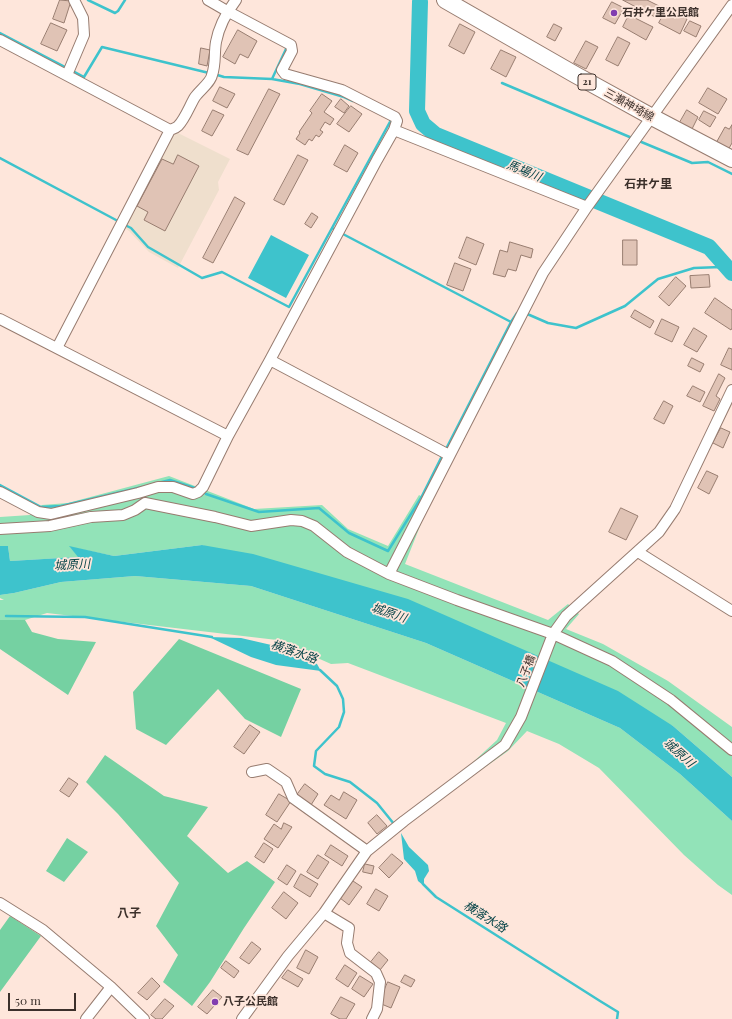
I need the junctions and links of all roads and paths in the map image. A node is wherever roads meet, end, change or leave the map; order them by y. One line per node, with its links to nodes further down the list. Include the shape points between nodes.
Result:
1 (74, 0): 8 (street, via 83,18 84,35)
2 (208, 0): 6 (street)
3 (236, 0): 6 (street)
4 (445, 0): 9 (main road, 三瀬神埼線 / 21)
5 (732, 5): 9 (street)
6 (227, 11): 10 (street, via 216,42 213,74 195,96 182,121); 11 (street, via 291,45 292,51 282,70 285,74 342,90 395,117 398,120)
7 (0, 40): 8 (street)
8 (67, 75): 10 (street)
9 (652, 117): 12 (main road, 三瀬神埼線 / 21); 13 (street)
10 (170, 130): 15 (street)
11 (394, 130): 13 (street); 16 (street)
12 (732, 159)
13 (587, 207): 19 (street, via 543,273)
14 (0, 318): 15 (street)
15 (57, 348): 18 (street)
16 (270, 360): 18 (street); 19 (street)
17 (732, 390): 24 (street, 八子橋, via 675,509 659,532)
18 (228, 436): 21 (street, via 203,487 198,492 193,494 172,487 158,487)
19 (449, 455): 25 (street)
20 (0, 492): 21 (street, via 38,512 51,514)
21 (138, 493): 22 (street)
22 (145, 503): 23 (street, via 123,515 91,517 50,526); 25 (street, via 251,526 302,520 314,526 347,552)
23 (0, 529)
24 (638, 552): 26 (street); 27 (street, 八子橋, via 566,616)
25 (389, 574): 27 (street)
26 (732, 611)
27 (553, 634): 28 (street, via 612,661 671,700); 30 (street, 八子橋, via 521,717 505,745)
28 (732, 750)
29 (252, 772): 30 (street, via 267,769 286,782 294,798)
30 (366, 851): 32 (street, 八子橋)
31 (0, 903): 33 (street, via 43,930)
32 (324, 913): 36 (street, 八子橋, via 288,956); 37 (street, via 349,928 347,943 350,953 376,973 380,982 377,1008)
33 (110, 987): 34 (street); 35 (street)
34 (86, 1019)
35 (144, 1019)
36 (242, 1019)
37 (372, 1019)

